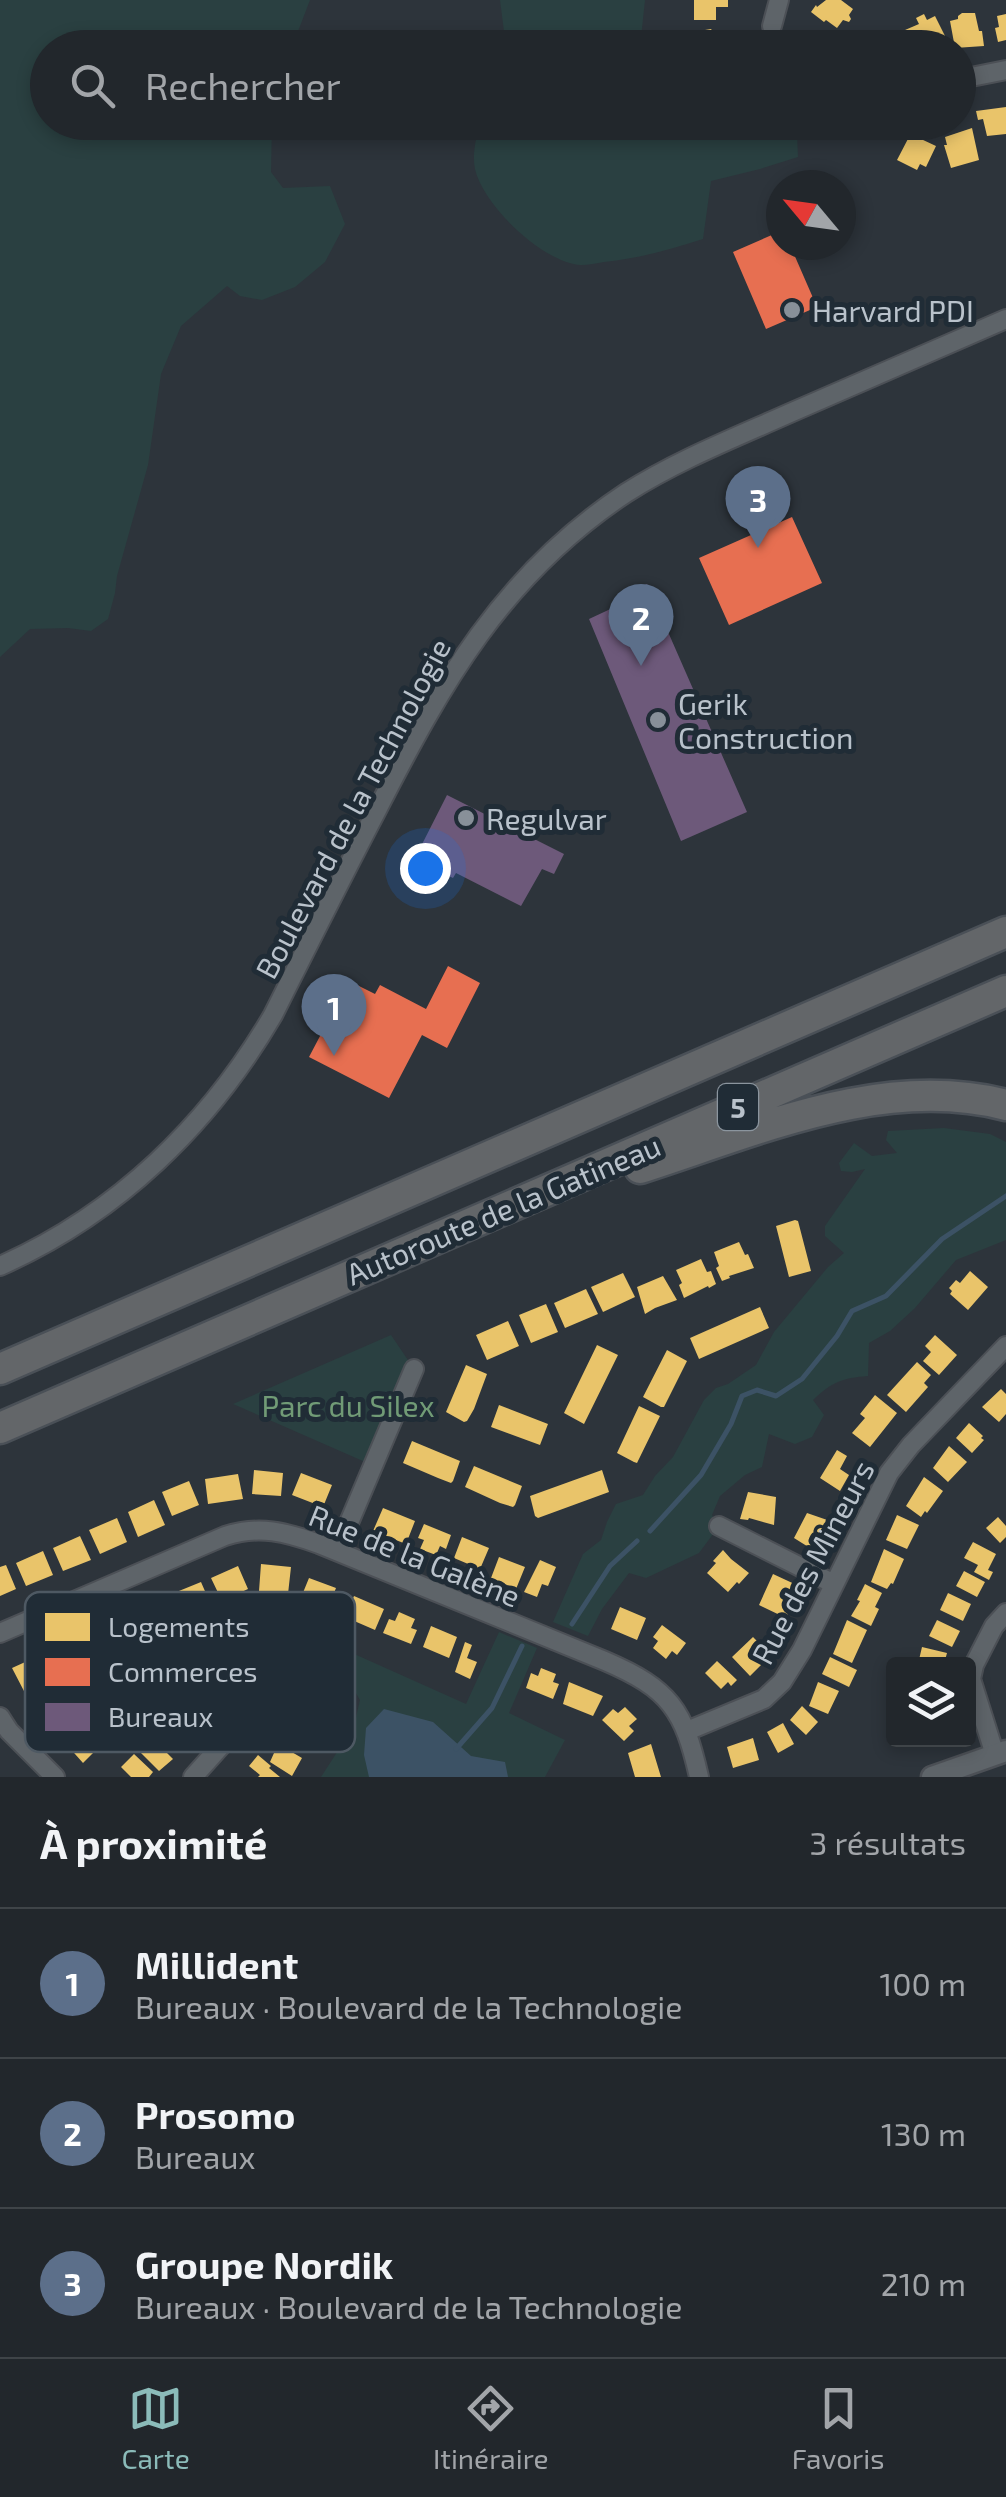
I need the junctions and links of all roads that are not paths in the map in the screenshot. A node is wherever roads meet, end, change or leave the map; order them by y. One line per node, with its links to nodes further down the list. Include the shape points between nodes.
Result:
1 (778, 0): 2 (street)
2 (772, 26)
3 (1006, 70): 4 (street)
4 (976, 76)
5 (1006, 319): 10 (street, Boulevard de la Technologie, via 684,460 624,495 554,550 494,613 439,694 273,1015 230,1082 119,1195)
6 (1006, 929): 12 (highway, Autoroute de la Gatineau / 5)
7 (1006, 991): 9 (highway, Autoroute de la Gatineau / 5)
8 (1006, 1105): 9 (highway, via 930,1096 843,1106)
9 (471, 1223): 14 (highway, Autoroute de la Gatineau / 5)
10 (0, 1266)
11 (1006, 1346): 17 (street, Rue des Mineurs, via 900,1458)
12 (0, 1368)
13 (414, 1369): 16 (street)
14 (0, 1428)
15 (719, 1526): 17 (street)
16 (337, 1551): 18 (street, Rue de la Galène, via 251,1529); 23 (street, Rue de la Galène, via 625,1670 660,1693)
17 (834, 1584): 23 (street, Rue des Mineurs, via 773,1692)
18 (97, 1592)
19 (1006, 1613): 27 (street, via 971,1679)
20 (25, 1622): 21 (street, Rue de la Galène)
21 (0, 1633)
22 (0, 1717): 24 (street)
23 (687, 1731): 30 (street, Rue de la Galène)
24 (25, 1748)
25 (29, 1752): 28 (street)
26 (215, 1752): 29 (street)
27 (1000, 1753): 31 (street)
28 (55, 1777)
29 (192, 1777)
30 (699, 1777)
31 (932, 1777)

